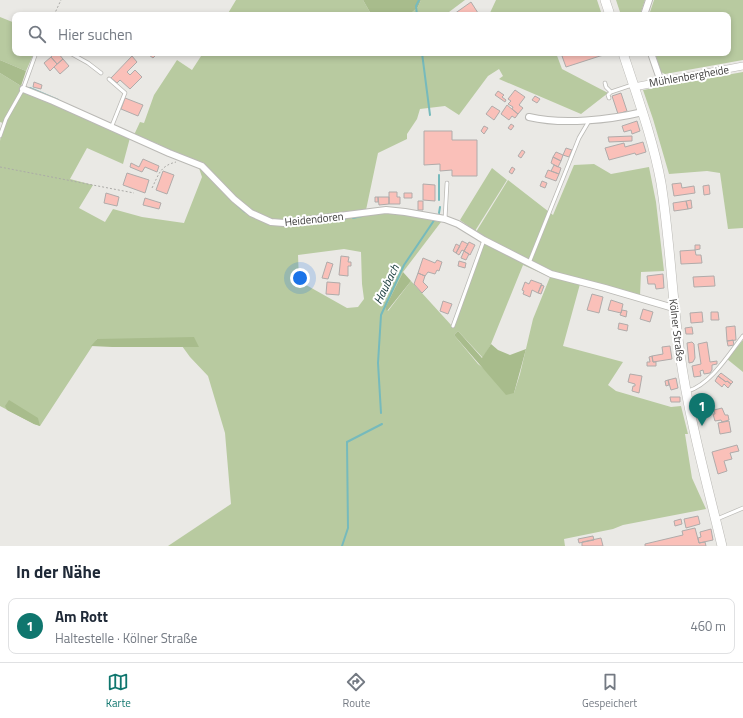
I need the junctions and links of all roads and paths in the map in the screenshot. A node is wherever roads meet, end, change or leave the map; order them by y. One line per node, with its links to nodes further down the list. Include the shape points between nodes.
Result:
1 (61, 0): 4 (path)
2 (605, 0): 5 (main road)
3 (649, 0): 6 (street)
4 (55, 12)
5 (609, 12)
6 (645, 12)
7 (35, 56): 17 (lane)
8 (75, 56): 12 (lane)
9 (624, 56): 16 (main road, Kölner Straße)
10 (653, 56): 14 (street)
11 (743, 66): 14 (street, Mühlenbergheide)
12 (101, 73)
13 (109, 79): 23 (lane, via 125,93)
14 (661, 82): 16 (street, Mühlenbergheide)
15 (605, 83): 18 (lane, via 606,88)
16 (634, 86): 18 (lane); 20 (main road, Kölner Straße)
17 (23, 89): 23 (street, Heidendoren); 24 (lane, via 6,119)
18 (612, 92): 19 (lane, via 608,95)
19 (609, 98)
20 (643, 112): 22 (street, via 604,120); 33 (main road, Kölner Straße, via 665,209)
21 (529, 117): 22 (street, via 545,121)
22 (590, 120): 32 (lane, via 579,138)
23 (111, 128): 30 (street, Heidendoren, via 202,166 238,203 251,213 271,222 284,223 386,210)
24 (0, 136)
25 (168, 164): 28 (path, via 160,170)
26 (0, 167): 29 (path)
27 (446, 183): 30 (lane)
28 (152, 188)
29 (134, 193)
30 (445, 219): 31 (street, Heidendoren)
31 (484, 240): 32 (street, Heidendoren); 34 (lane)
32 (529, 264): 33 (street, Heidendoren, via 551,274)
33 (674, 308): 36 (main road, Kölner Straße)
34 (453, 326)
35 (743, 336): 36 (lane, via 712,375)
36 (686, 392): 38 (main road, Kölner Straße)
37 (743, 508): 38 (lane)
38 (716, 520): 39 (main road, Kölner Straße)
39 (722, 546)

